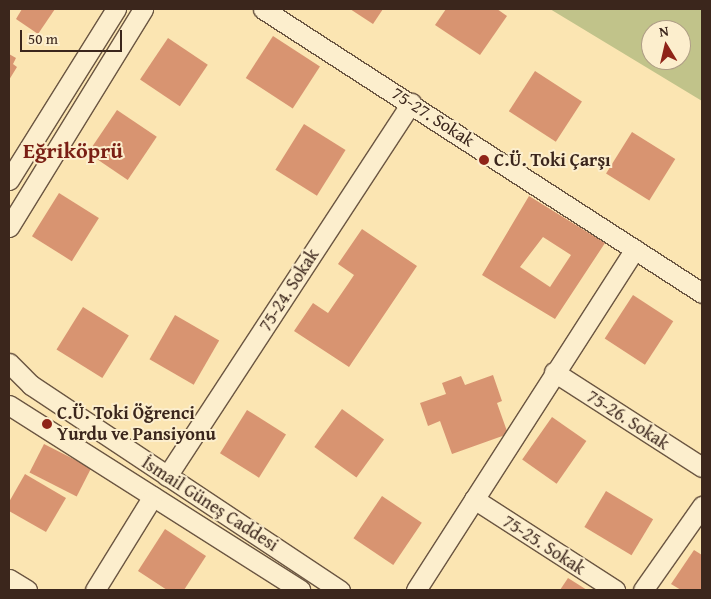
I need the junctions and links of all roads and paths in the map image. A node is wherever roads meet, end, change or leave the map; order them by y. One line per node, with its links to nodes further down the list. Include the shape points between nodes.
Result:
1 (116, 9): 5 (street)
2 (143, 9): 6 (street)
3 (263, 9): 4 (street, 75-27. Sokak)
4 (412, 103): 7 (street, 75-27. Sokak); 13 (street, 75-24. Sokak)
5 (9, 180)
6 (9, 227)
7 (635, 249): 8 (street, 75-27. Sokak); 10 (street)
8 (702, 293)
9 (9, 364): 13 (street, İsmail Güneş Caddesi, via 32,385)
10 (554, 372): 12 (street, 75-26. Sokak); 15 (street)
11 (9, 405): 14 (street, İsmail Güneş Caddesi)
12 (702, 467)
13 (167, 476): 21 (street, İsmail Güneş Caddesi)
14 (153, 496): 19 (street); 20 (street, İsmail Güneş Caddesi)
15 (474, 499): 22 (street); 23 (street, 75-25. Sokak)
16 (702, 506): 24 (street)
17 (9, 579): 18 (street)
18 (27, 590)
19 (95, 590)
20 (300, 590)
21 (340, 590)
22 (416, 590)
23 (615, 590)
24 (643, 590)

